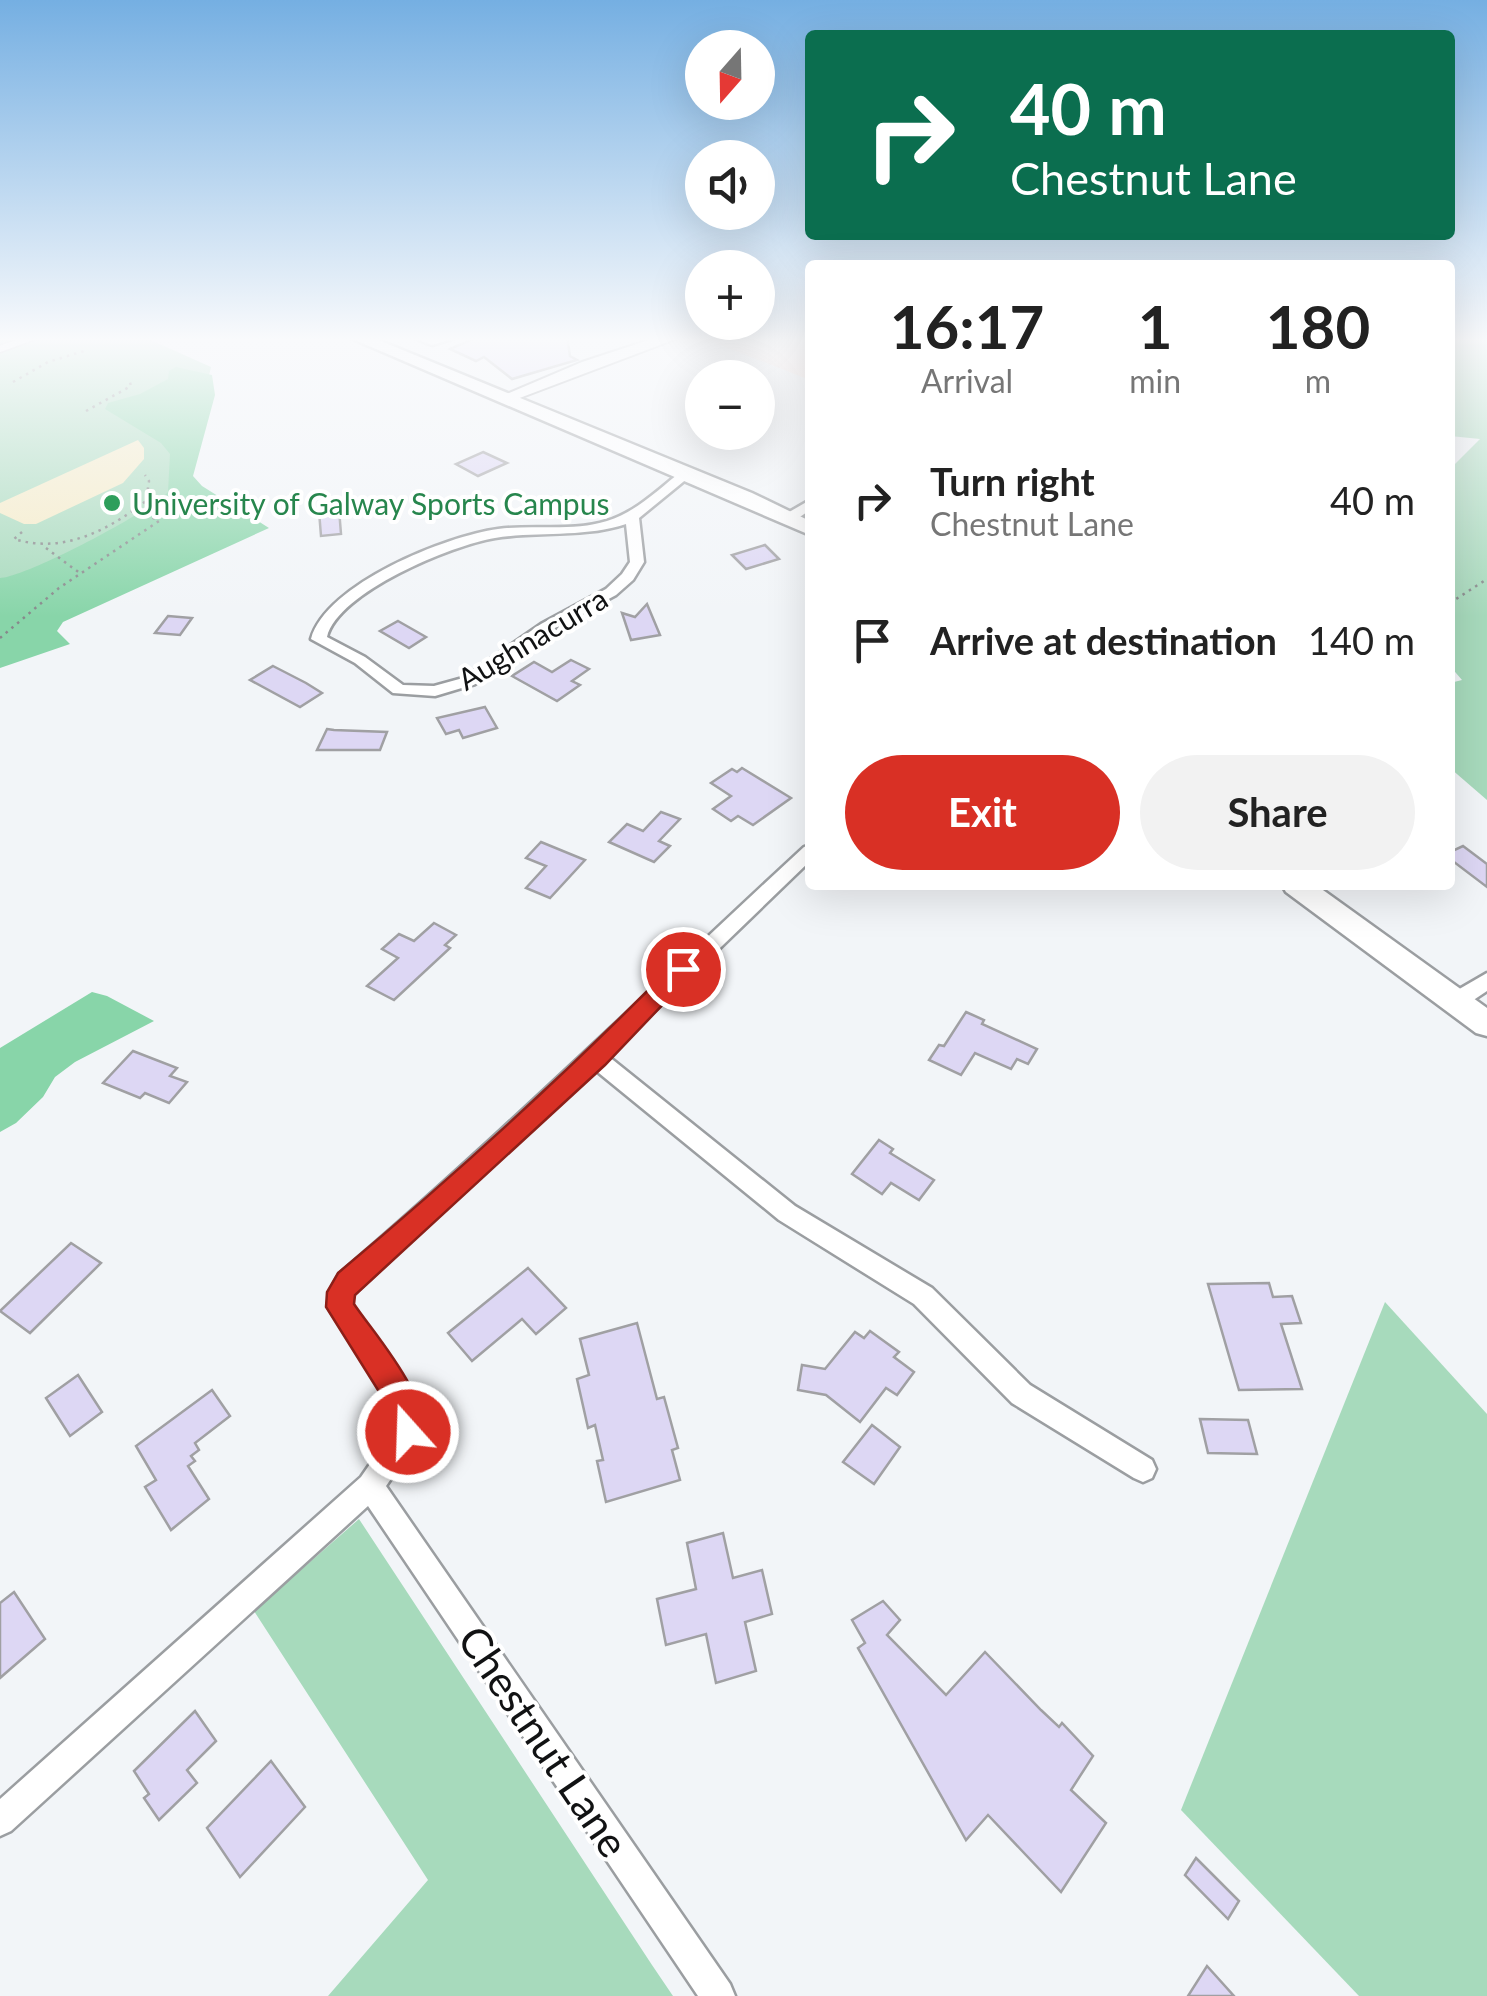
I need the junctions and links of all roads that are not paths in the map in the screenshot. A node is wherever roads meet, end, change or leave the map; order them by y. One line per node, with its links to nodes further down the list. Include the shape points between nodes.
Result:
1 (581, 430): 2 (main road)
2 (688, 473): 4 (street, Aughnacurra); 5 (main road)
3 (805, 507): 5 (street)
4 (632, 517): 4 (street, Aughnacurra, via 637,562 628,577 469,681 424,692 399,690 360,660 318,640 321,623 337,604 467,541 587,530)
5 (789, 518): 6 (main road)
6 (805, 526)
7 (805, 856): 12 (street)
8 (1303, 890): 10 (main road)
9 (1487, 980): 10 (street)
10 (1456, 1001): 11 (main road)
11 (1487, 1024)
12 (596, 1058): 13 (street, via 787,1213 923,1296 1021,1394); 14 (street, via 341,1292 340,1307 408,1410 408,1432)
13 (1144, 1469)
14 (370, 1486): 15 (street); 16 (street, Chestnut Lane)
15 (0, 1820)
16 (718, 1996)

